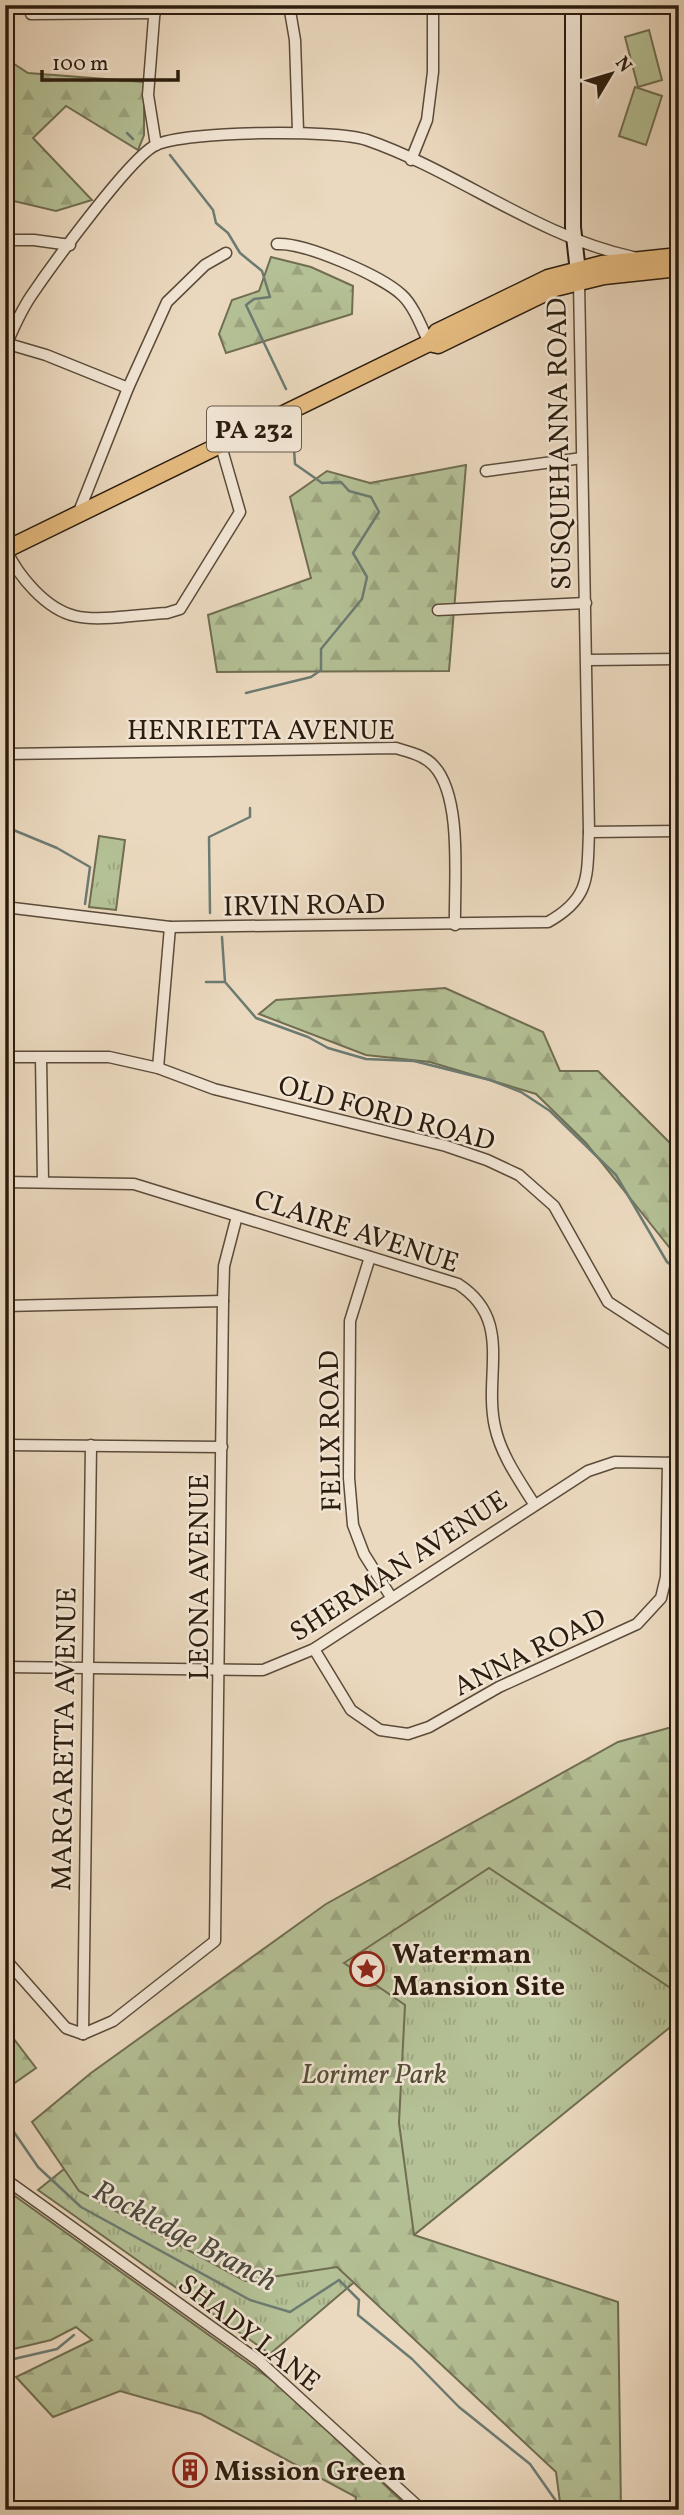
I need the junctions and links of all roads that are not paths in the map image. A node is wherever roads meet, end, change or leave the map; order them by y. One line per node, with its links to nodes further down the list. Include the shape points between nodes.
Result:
1 (289, 5): 6 (street)
2 (433, 5): 8 (street, via 427,120)
3 (573, 5): 10 (main road, SUSQUEHANNA ROAD)
4 (155, 9): 5 (street); 7 (street, via 148,95)
5 (31, 14)
6 (298, 131): 7 (street); 8 (street, via 365,139)
7 (156, 145): 12 (street, via 127,171)
8 (411, 160): 10 (street)
9 (5, 240): 12 (street)
10 (574, 240): 15 (street); 17 (main road, SUSQUEHANNA ROAD)
11 (277, 244): 18 (street, via 290,243 341,261 402,294)
12 (70, 245): 19 (street, via 30,298)
13 (226, 253): 20 (street, via 205,265 167,302)
14 (679, 256): 15 (main road, PA 232)
15 (643, 259): 17 (main road, PA 232)
16 (679, 268): 17 (main road, PA 232)
17 (578, 276): 18 (main road, PA 232, via 438,345); 22 (street, SUSQUEHANNA ROAD)
18 (429, 342): 21 (main road, PA 232)
19 (6, 345): 20 (street)
20 (128, 388): 24 (street)
21 (221, 446): 24 (main road, PA 232); 25 (street, via 240,512 180,609 75,616 39,593 19,574)
22 (582, 458): 23 (street); 26 (street, SUSQUEHANNA ROAD)
23 (486, 471)
24 (78, 514): 25 (main road, PA 232)
25 (5, 550)
26 (586, 603): 27 (street); 29 (street, SUSQUEHANNA ROAD)
27 (438, 610)
28 (679, 659): 29 (street)
29 (588, 660): 32 (street, SUSQUEHANNA ROAD)
30 (5, 754): 35 (street, HENRIETTA AVENUE, via 396,748 419,755 446,781 452,803)
31 (679, 831): 32 (street)
32 (589, 832): 33 (street, SUSQUEHANNA ROAD)
33 (586, 883): 35 (street, IRVIN ROAD, via 567,911 548,922)
34 (5, 907): 36 (street, IRVIN ROAD)
35 (454, 925): 36 (street, IRVIN ROAD)
36 (170, 928): 39 (street)
37 (5, 1057): 38 (street, OLD FORD ROAD)
38 (41, 1058): 39 (street, OLD FORD ROAD, via 109,1057); 41 (street)
39 (158, 1068): 46 (street, OLD FORD ROAD, via 214,1089 446,1146 519,1175 554,1206 608,1302)
40 (5, 1182): 41 (street, CLAIRE AVENUE)
41 (43, 1182): 42 (street, CLAIRE AVENUE, via 134,1185)
42 (237, 1216): 43 (street, CLAIRE AVENUE); 44 (street, LEONA AVENUE, via 224,1266)
43 (370, 1257): 51 (street, CLAIRE AVENUE, via 458,1284 485,1310 493,1334 494,1427); 52 (street, FELIX ROAD, via 350,1321 349,1478 353,1525 364,1555)
44 (223, 1301): 45 (street); 49 (street, LEONA AVENUE)
45 (5, 1306)
46 (679, 1348)
47 (5, 1445): 48 (street)
48 (91, 1445): 49 (street); 55 (street, MARGARETTA AVENUE)
49 (222, 1447): 56 (street, LEONA AVENUE)
50 (673, 1463): 51 (street, SHERMAN AVENUE, via 615,1462 588,1471); 53 (street, ANNA ROAD, via 666,1577 660,1598 637,1624 408,1734 380,1730 351,1710)
51 (534, 1504): 52 (street, SHERMAN AVENUE)
52 (391, 1597): 53 (street, SHERMAN AVENUE)
53 (314, 1649): 56 (street, SHERMAN AVENUE, via 263,1670)
54 (5, 1667): 55 (street, SHERMAN AVENUE)
55 (86, 1668): 56 (street, SHERMAN AVENUE); 58 (street, MARGARETTA AVENUE)
56 (221, 1671): 58 (street, LEONA AVENUE, via 215,1941 113,2021)
57 (5, 1959): 58 (street, via 66,2028)
58 (83, 2034)
59 (5, 2179): 60 (street, SHADY LANE, via 259,2361)
60 (422, 2510)

